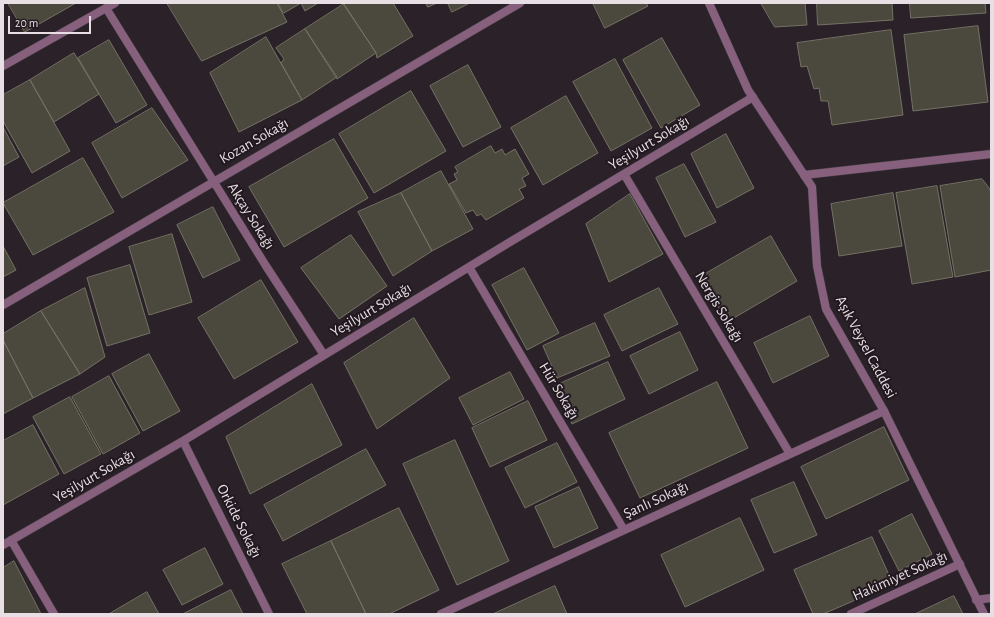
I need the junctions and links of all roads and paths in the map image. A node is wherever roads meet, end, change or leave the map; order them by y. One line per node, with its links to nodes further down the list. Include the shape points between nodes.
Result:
1 (115, 3): 4 (street)
2 (520, 3): 10 (street, Kozan Sokağı)
3 (709, 3): 6 (street, Aşık Veysel Caddesi)
4 (106, 8): 5 (street); 10 (street, Akçay Sokağı)
5 (3, 66)
6 (753, 97): 8 (street, Yeşilyurt Sokağı); 9 (street, Aşık Veysel Caddesi)
7 (991, 154): 9 (street)
8 (624, 174): 11 (street, Yeşilyurt Sokağı); 16 (street, Nergis Sokağı)
9 (804, 176): 14 (street, Aşık Veysel Caddesi, via 812,187 817,266 826,309)
10 (214, 181): 12 (street, Kozan Sokağı); 13 (street, Akçay Sokağı)
11 (469, 267): 13 (street, Yeşilyurt Sokağı); 17 (street, Hür Sokağı)
12 (3, 305)
13 (324, 355): 15 (street, Yeşilyurt Sokağı)
14 (884, 411): 16 (street, Şanlı Sokağı); 20 (street, Aşık Veysel Caddesi)
15 (183, 442): 18 (street, Yeşilyurt Sokağı); 24 (street, Orkide Sokağı)
16 (790, 454): 17 (street, Şanlı Sokağı)
17 (624, 530): 25 (street, Şanlı Sokağı)
18 (10, 540): 19 (street, Yeşilyurt Sokağı); 23 (street)
19 (3, 545)
20 (960, 564): 22 (street, Aşık Veysel Caddesi); 26 (street, Hakimiyet Sokağı)
21 (991, 598): 22 (street)
22 (976, 600): 27 (street, Aşık Veysel Caddesi)
23 (54, 614)
24 (269, 614)
25 (441, 614)
26 (851, 614)
27 (984, 614)

